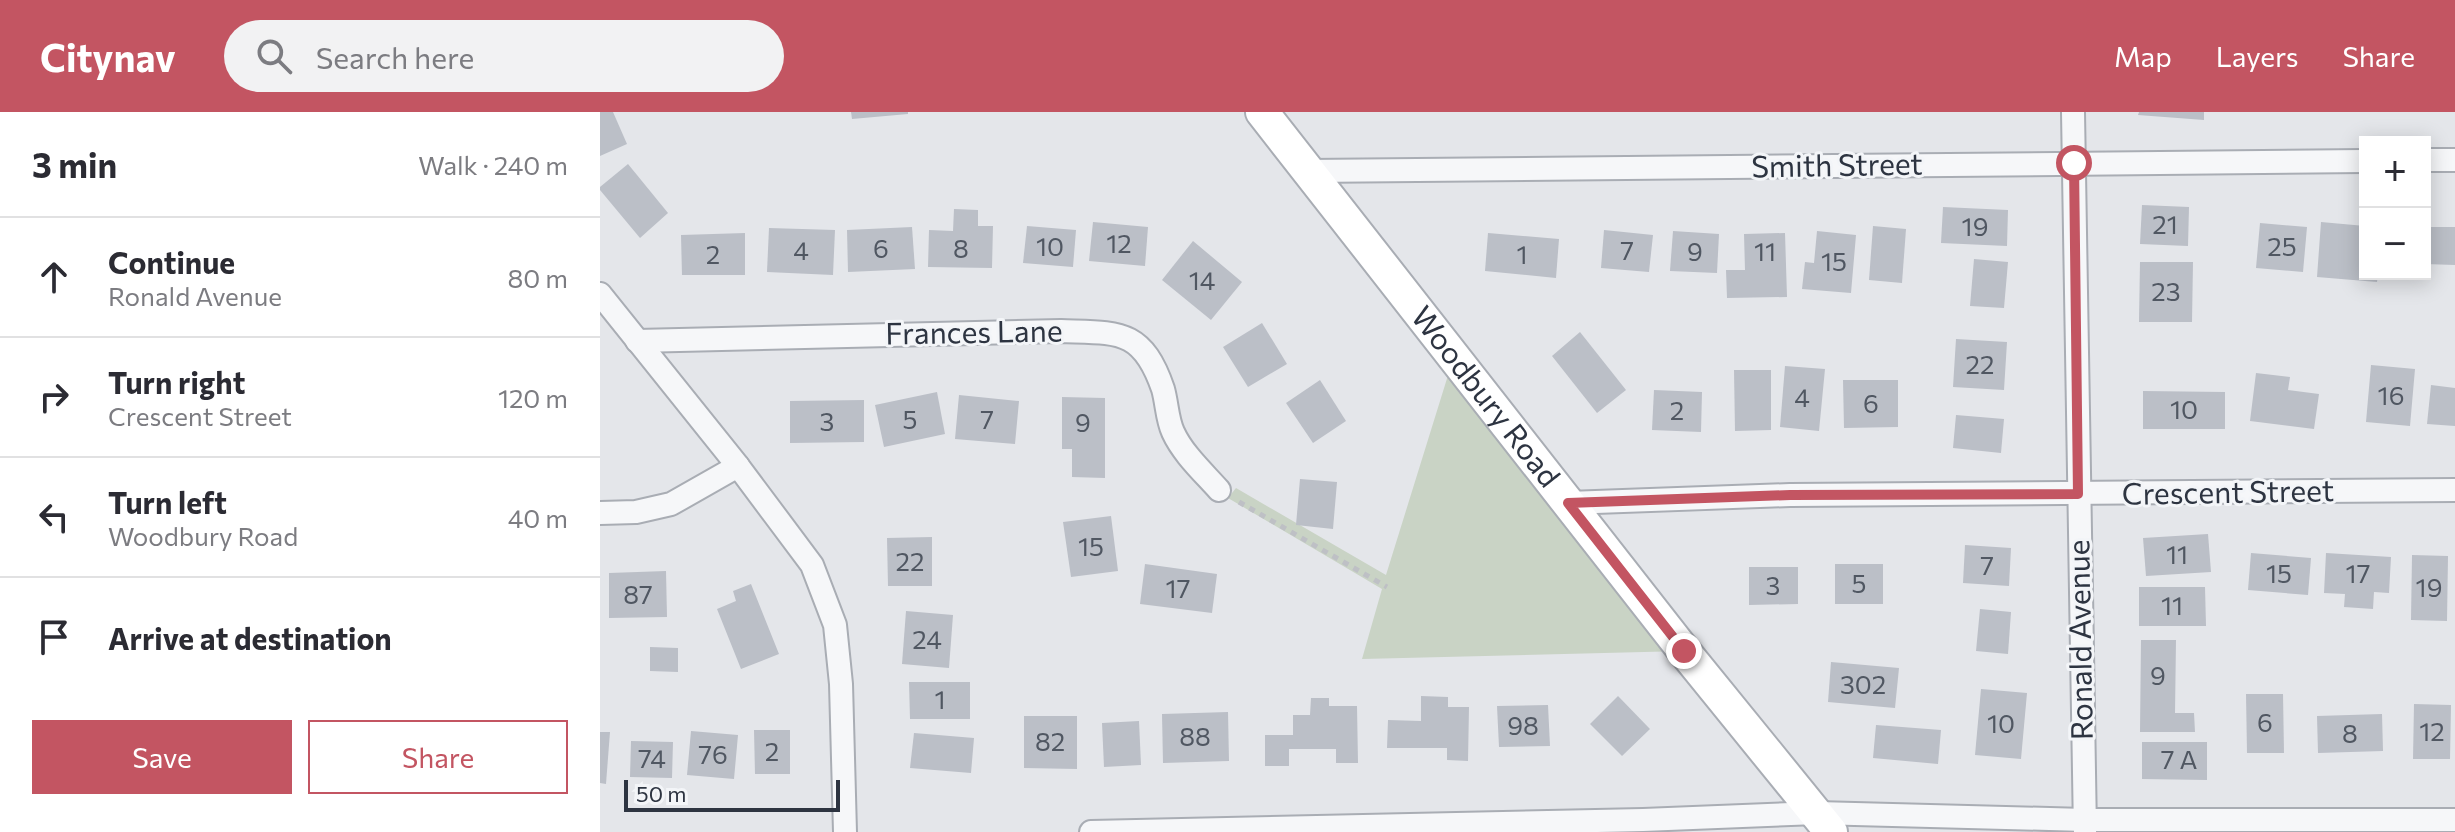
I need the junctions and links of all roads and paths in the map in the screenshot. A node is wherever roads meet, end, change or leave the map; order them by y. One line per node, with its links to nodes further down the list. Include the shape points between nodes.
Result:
1 (1262, 112): 7 (main road, Woodbury Road)
2 (2073, 112): 6 (street, Ronald Avenue)
3 (2431, 160): 4 (street)
4 (2455, 160)
5 (2359, 161): 6 (street, Smith Street)
6 (2074, 163): 7 (street, Smith Street); 13 (street, Ronald Avenue)
7 (1308, 171): 14 (main road, Woodbury Road)
8 (600, 294): 9 (street)
9 (637, 341): 10 (street); 11 (street, Frances Lane, via 1114,333 1135,341 1148,355 1172,430)
10 (738, 466): 15 (street, via 671,504); 21 (street, via 812,565 835,625)
11 (1219, 490): 16 (path)
12 (2455, 490): 13 (street, Crescent Street)
13 (2078, 494): 14 (street, Crescent Street, via 1790,495); 19 (street, Ronald Avenue)
14 (1568, 503): 18 (main road, Woodbury Road)
15 (600, 513)
16 (1387, 587)
17 (2455, 820): 20 (street)
18 (1824, 822): 19 (street); 22 (street, via 1643,820)
19 (2085, 826): 20 (street)
20 (2424, 826)
21 (845, 832)
22 (1091, 832)

